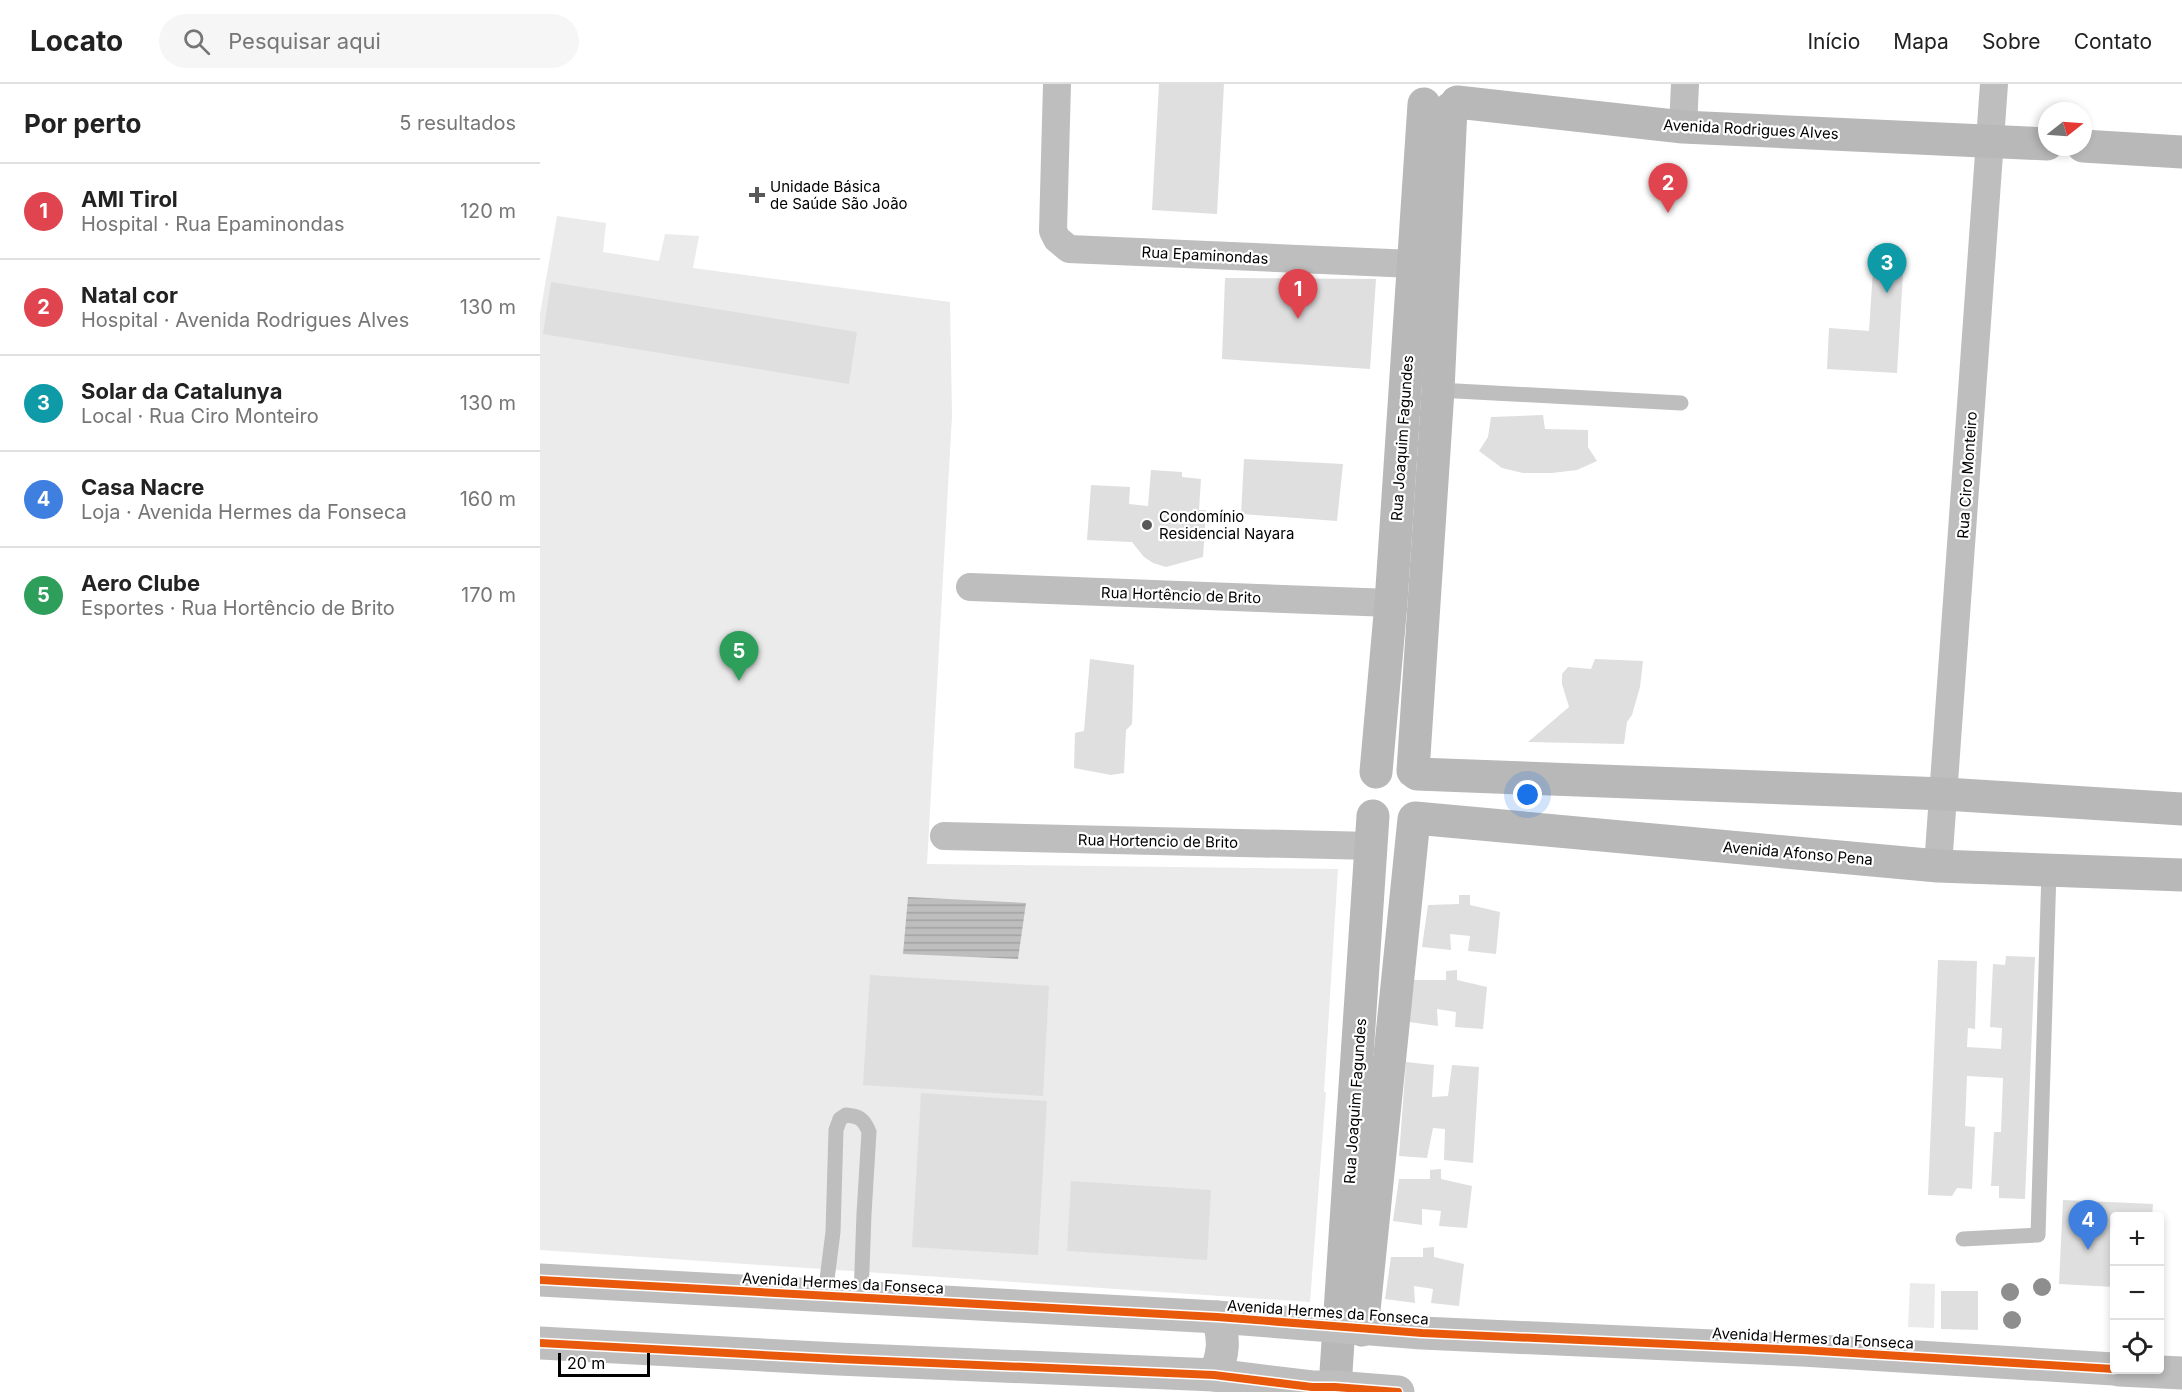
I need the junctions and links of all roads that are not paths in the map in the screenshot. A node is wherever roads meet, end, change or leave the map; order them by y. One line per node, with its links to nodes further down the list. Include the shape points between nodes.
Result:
1 (1057, 84): 10 (street, Rua Epaminondas, via 1053,231 1069,249)
2 (1685, 84): 5 (street)
3 (1994, 84): 6 (street, Rua Ciro Monteiro)
4 (1442, 96): 5 (main road, Avenida Rodrigues Alves); 10 (main road, Rua Joaquim Fagundes); 11 (main road, Rua Joaquim Fagundes)
5 (1683, 127): 6 (main road, Avenida Rodrigues Alves)
6 (1991, 140): 7 (main road, Avenida Rodrigues Alves); 17 (street, Rua Ciro Monteiro)
7 (2038, 143)
8 (2092, 147): 9 (main road)
9 (2182, 152)
10 (1413, 264): 14 (main road, Rua Joaquim Fagundes)
11 (1438, 390): 12 (lane); 16 (main road, Rua Joaquim Fagundes)
12 (1681, 403)
13 (970, 587): 14 (street, Rua Hortêncio de Brito)
14 (1391, 603): 15 (main road, Rua Joaquim Fagundes)
15 (1376, 772): 16 (main road, via 1400,765); 20 (main road, via 1365,798)
16 (1415, 773): 17 (main road); 19 (main road, via 1422,780 1425,801)
17 (1945, 794): 18 (main road); 22 (street, Rua Ciro Monteiro)
18 (2182, 809)
19 (1415, 819): 20 (main road); 22 (main road, Avenida Afonso Pena); 30 (main road, Rua Joaquim Fagundes)
20 (1373, 831): 21 (street, Rua Hortencio de Brito); 30 (main road, Rua Joaquim Fagundes)
21 (944, 836)
22 (1938, 866): 23 (main road, Avenida Afonso Pena)
23 (2049, 870): 24 (main road, Avenida Afonso Pena); 25 (lane, via 2038,1235)
24 (2182, 875)
25 (1963, 1239)
26 (540, 1280): 27 (main road, Avenida Hermes da Fonseca)
27 (825, 1295): 28 (main road, Avenida Hermes da Fonseca); 28 (lane, via 833,1232 836,1130 846,1115 858,1116 869,1132)
28 (861, 1297): 29 (main road, Avenida Hermes da Fonseca)
29 (1217, 1317): 30 (main road, Avenida Hermes da Fonseca); 35 (main road, via 1223,1340 1220,1365)
30 (1351, 1329): 32 (main road, Avenida Hermes da Fonseca); 36 (main road, Rua Joaquim Fagundes)
31 (540, 1343): 35 (main road)
32 (2110, 1369)
33 (2164, 1372): 34 (main road)
34 (2182, 1373)
35 (1214, 1375): 36 (main road)
36 (1335, 1387): 37 (main road)
37 (1398, 1392)

